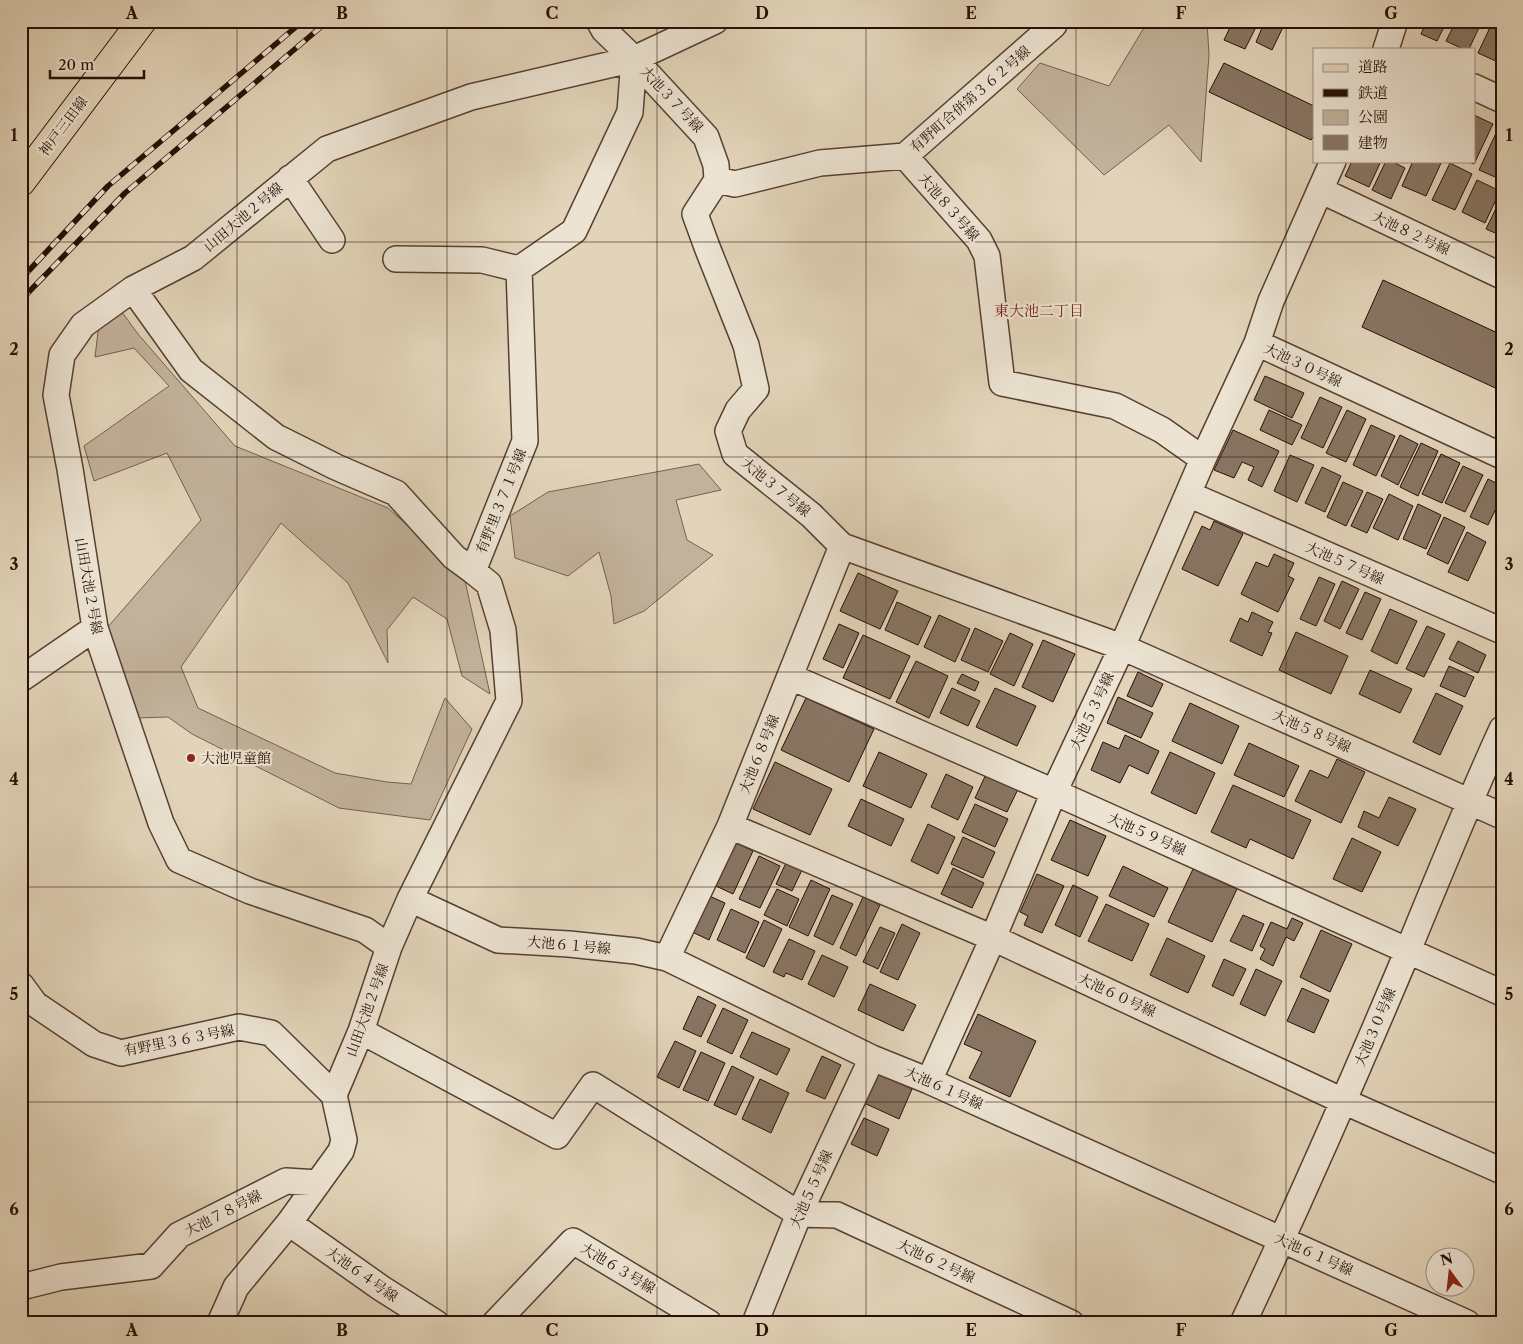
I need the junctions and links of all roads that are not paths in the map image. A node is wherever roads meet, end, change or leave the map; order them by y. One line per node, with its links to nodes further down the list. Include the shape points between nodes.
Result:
1 (142, 21): 12 (main road, 神戸三田線)
2 (599, 21): 5 (street)
3 (715, 21): 5 (street, 山田大池２号線)
4 (1055, 21): 8 (street, 有野町合併第３６２号線)
5 (634, 59): 10 (street, 山田大池２号線, via 471,96 327,149); 11 (street, 大池３７号線, via 706,137 716,165); 16 (street, via 630,112 574,231)
6 (1476, 88): 7 (street)
7 (1502, 100)
8 (905, 156): 11 (street, via 820,163 735,184); 21 (street, 大池８３号線, via 979,240 987,256 1002,383 1114,406 1162,430)
9 (1333, 162): 13 (street, 大池３０号線)
10 (290, 178): 14 (street); 18 (street, 山田大池２号線, via 193,258)
11 (717, 180): 23 (street, 大池３７号線, via 695,214 746,345 756,389 738,410 728,431 735,454 811,515)
12 (21, 182)
13 (1320, 190): 17 (street, 大池８２号線); 19 (street, 大池３０号線, via 1271,300)
14 (332, 240)
15 (396, 259): 16 (street, via 482,260)
16 (519, 269): 24 (street, 有野里３７１号線, via 526,441)
17 (1502, 276)
18 (133, 289): 24 (street, via 191,370 276,437 396,493 454,557); 25 (street, 山田大池２号線, via 83,325 62,355 56,395)
19 (1257, 343): 20 (street, 大池３０号線); 21 (street, 大池５３号線)
20 (1502, 456)
21 (1203, 459): 22 (street, 大池５３号線)
22 (1188, 494): 26 (street, 大池５７号線); 27 (street, 大池５３号線)
23 (842, 546): 27 (street, 大池３７号線); 28 (street, 大池６８号線)
24 (473, 571): 35 (street, 有野里３７１号線, via 489,584 503,630 509,701)
25 (95, 628): 29 (street); 37 (street, 山田大池２号線, via 161,823 179,860 250,891 365,930)
26 (1502, 631)
27 (1122, 647): 31 (street, 大池５３号線); 32 (street, 大池５８号線)
28 (791, 677): 31 (street, 大池５９号線); 34 (street, 大池６８号線)
29 (21, 679)
30 (1502, 728): 32 (street, 大池３０号線)
31 (1054, 792): 36 (street, 大池５３号線); 38 (street, 大池５９号線)
32 (1469, 801): 33 (street, 大池５８号線); 38 (street, 大池３０号線)
33 (1502, 816)
34 (730, 826): 36 (street, 大池６０号線); 39 (street, 大池６８号線)
35 (410, 899): 37 (street, 有野里３７１号線); 39 (street, 大池６１号線, via 498,940 636,951)
36 (993, 938): 44 (street, 大池５３号線); 46 (street, 大池６０号線)
37 (389, 947): 42 (street, 山田大池２号線)
38 (1408, 950): 41 (street, 大池５９号線); 46 (street, 大池３０号線)
39 (667, 958): 43 (street, 大池６１号線)
40 (21, 985): 45 (street, 有野里３６３号線, via 35,1004 94,1044 121,1053 239,1027 271,1033)
41 (1502, 993)
42 (361, 1031): 45 (street, 山田大池２号線); 49 (street, via 557,1136 593,1085)
43 (872, 1058): 44 (street, 大池６１号線); 49 (street, 大池５５号線)
44 (929, 1081): 51 (street, 大池６１号線)
45 (334, 1095): 48 (street, via 344,1140 341,1151)
46 (1343, 1101): 47 (street, 大池６０号線); 51 (street, 大池３０号線)
47 (1502, 1171)
48 (318, 1183): 50 (street); 52 (street, 大池７８号線, via 286,1181 179,1235 151,1266 61,1277)
49 (798, 1214): 57 (street, 大池５５号線); 58 (street, 大池６２号線, via 837,1215)
50 (289, 1223): 53 (street, via 236,1287); 54 (street, 大池６４号線)
51 (1282, 1240): 59 (street, 大池３０号線); 60 (street, 大池６１号線)
52 (21, 1287)
53 (220, 1323)
54 (436, 1323)
55 (495, 1323): 56 (street, 大池６３号線, via 573,1240)
56 (709, 1323)
57 (755, 1323)
58 (1071, 1323)
59 (1243, 1323)
60 (1467, 1323)

